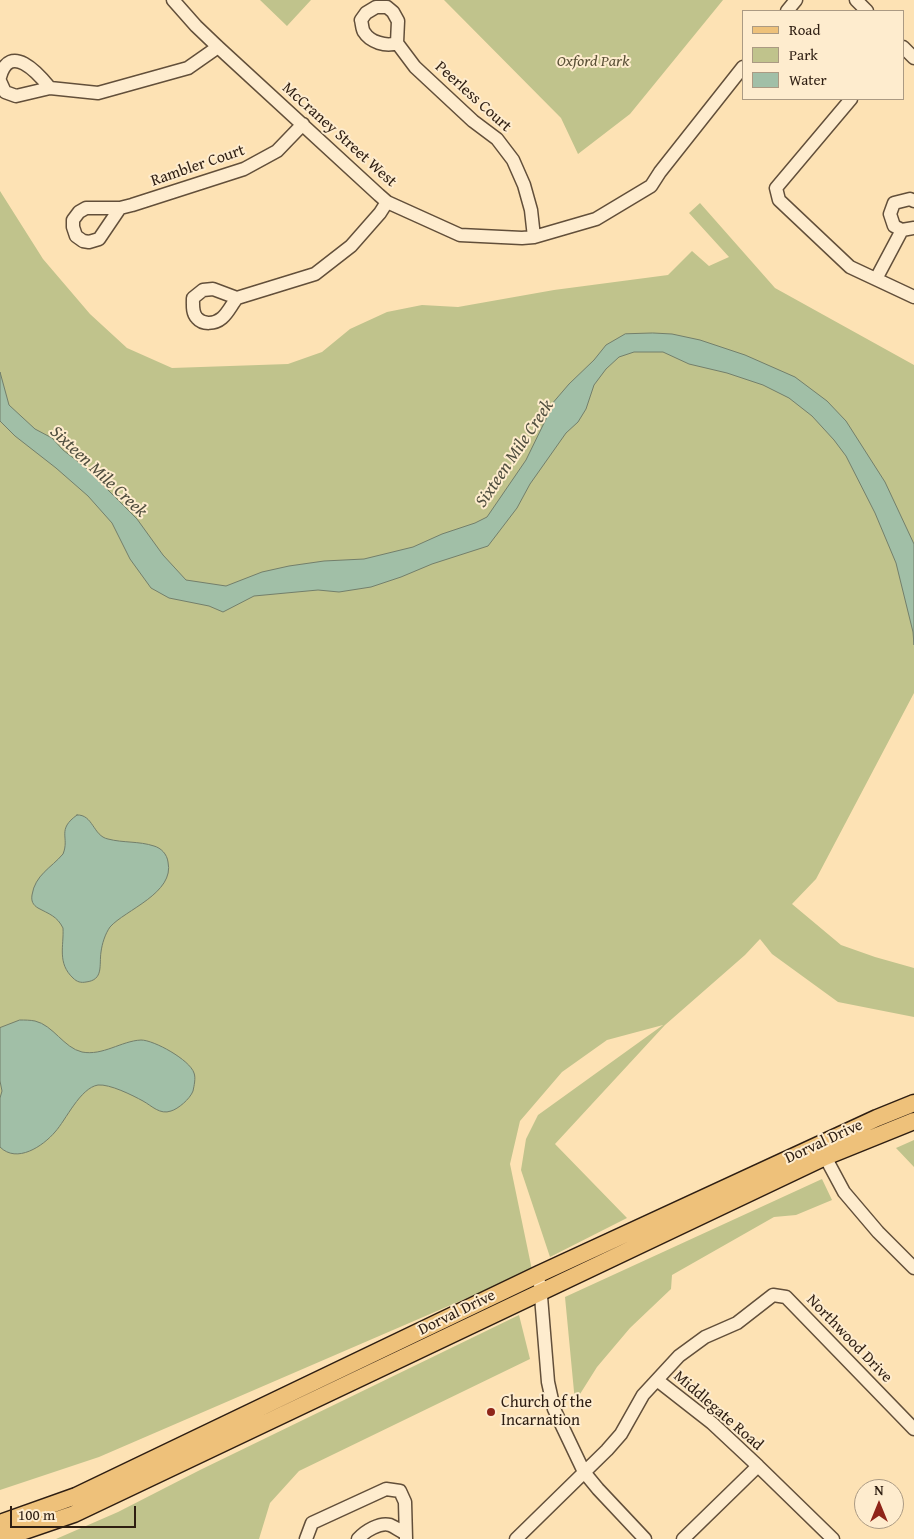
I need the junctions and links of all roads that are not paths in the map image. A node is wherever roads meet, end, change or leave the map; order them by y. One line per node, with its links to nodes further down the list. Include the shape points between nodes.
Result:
1 (173, 0): 7 (street, McCraney Street West)
2 (796, 0): 4 (street)
3 (856, 0): 5 (street)
4 (788, 10)
5 (866, 10)
6 (397, 43): 20 (street, Peerless Court, via 415,67 497,139 514,160 531,210)
7 (218, 48): 13 (street, via 188,68 98,93); 15 (street, McCraney Street West)
8 (904, 48): 9 (street)
9 (914, 58)
10 (742, 68): 20 (street, McCraney Street West, via 651,186 596,219)
11 (0, 77): 13 (street, via 8,63 15,61 24,63 39,74)
12 (0, 81): 13 (street, via 5,92 16,96)
13 (50, 88)
14 (850, 100): 21 (street, via 776,188 779,200 850,267)
15 (303, 124): 17 (street, McCraney Street West); 18 (street, Rambler Court, via 277,151 244,169)
16 (914, 201): 19 (street, via 894,203 890,214 894,226)
17 (387, 202): 20 (street, McCraney Street West, via 460,235); 23 (street, via 351,246 314,274)
18 (120, 208)
19 (908, 229): 21 (street)
20 (534, 236)
21 (876, 279): 22 (street)
22 (914, 297)
23 (237, 298)
24 (914, 1103): 26 (main road, Dorval Drive)
25 (914, 1121): 26 (main road, Dorval Drive)
26 (822, 1151): 27 (street, via 844,1192); 28 (main road, Dorval Drive); 29 (main road, Dorval Drive)
27 (914, 1268)
28 (539, 1274): 29 (street); 34 (main road, Dorval Drive, via 76,1496)
29 (540, 1292): 33 (street, via 548,1382 554,1409); 36 (main road, Dorval Drive, via 74,1514)
30 (657, 1380): 31 (street, Northwood Drive, via 699,1341 737,1323 773,1295 780,1296 786,1298); 32 (street, Middlegate Road, via 712,1423); 33 (street, Northwood Drive, via 643,1395 621,1434)
31 (914, 1429)
32 (758, 1466): 41 (street); 42 (street, Middlegate Road)
33 (584, 1472): 39 (street, Northwood Drive); 40 (street)
34 (0, 1523)
35 (405, 1536): 37 (street, via 405,1502 400,1491 386,1489 312,1524); 38 (street, via 390,1525 378,1526)
36 (1, 1539)
37 (306, 1539)
38 (358, 1539)
39 (516, 1539)
40 (645, 1539)
41 (683, 1539)
42 (833, 1539)

